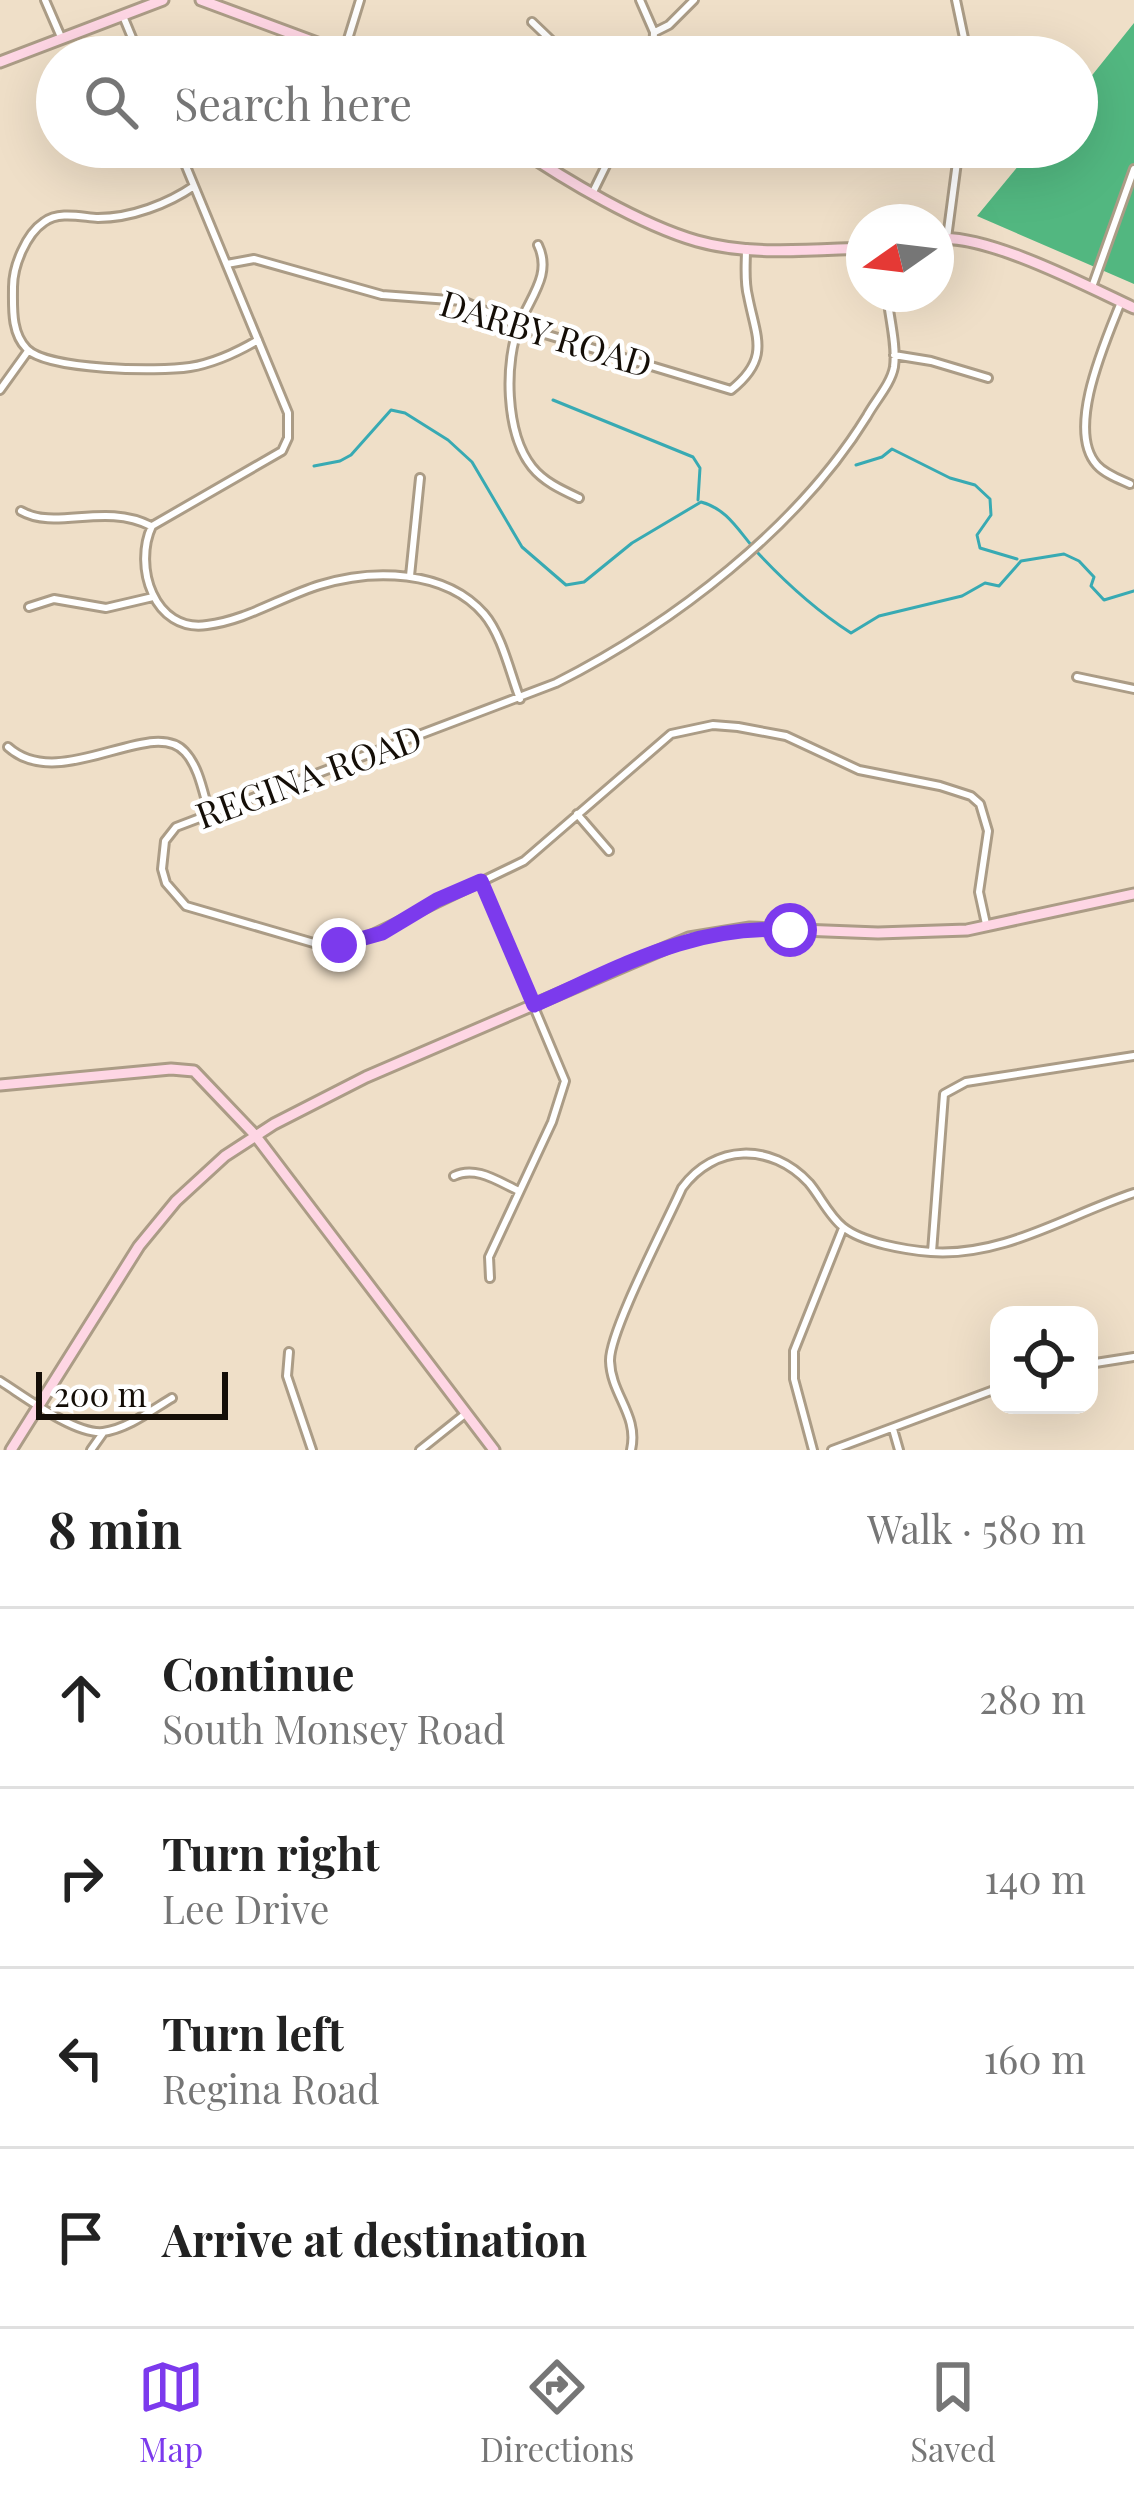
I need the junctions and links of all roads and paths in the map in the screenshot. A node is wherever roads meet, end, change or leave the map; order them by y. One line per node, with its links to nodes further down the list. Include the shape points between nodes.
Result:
1 (45, 0): 12 (street)
2 (163, 0): 9 (street)
3 (201, 0): 15 (street)
4 (346, 0): 8 (street)
5 (640, 0): 11 (street)
6 (694, 0): 11 (street)
7 (956, 0): 19 (street)
8 (359, 2): 16 (street)
9 (121, 13): 13 (street); 14 (street)
10 (532, 22): 17 (street)
11 (654, 32): 18 (street)
12 (61, 36)
13 (64, 36)
14 (131, 36)
15 (298, 36)
16 (353, 36)
17 (545, 36)
18 (654, 36)
19 (965, 36)
20 (36, 47): 21 (street)
21 (0, 62)
22 (187, 168): 27 (street)
23 (548, 168): 28 (street)
24 (605, 168): 28 (street)
25 (955, 168): 29 (street)
26 (1134, 169): 35 (street)
27 (194, 186): 34 (street); 41 (street, via 127,214 44,221 13,279 14,324)
28 (593, 193): 32 (street, via 698,241)
29 (948, 204)
30 (954, 240): 35 (street)
31 (538, 244): 39 (street, via 544,270)
32 (746, 248): 33 (street); 39 (street, DARBY ROAD, via 760,338 752,367 731,390)
33 (846, 248)
34 (226, 264): 39 (street, DARBY ROAD, via 254,259 382,295 463,301); 40 (street)
35 (1092, 287): 36 (street)
36 (1121, 302): 37 (street); 46 (street, via 1084,433 1095,464)
37 (1134, 308)
38 (889, 312): 42 (street)
39 (518, 326): 47 (street, via 518,442 542,477)
40 (258, 340): 41 (street, via 226,358 168,369 55,364); 49 (street, via 288,413 282,451)
41 (28, 351): 44 (street)
42 (894, 355): 43 (street); 55 (street, REGINA ROAD, via 891,376 833,468 712,585 598,662)
43 (988, 378)
44 (0, 390)
45 (420, 478): 50 (street)
46 (1130, 484)
47 (579, 498)
48 (21, 511): 49 (street, via 39,518 120,513)
49 (152, 526): 51 (street, via 144,549)
50 (410, 576): 51 (street, via 322,584 200,627 172,619); 55 (street, via 441,585 487,617)
51 (153, 597): 52 (street, via 106,608 54,599)
52 (28, 607)
53 (1077, 677): 54 (street)
54 (1134, 689)
55 (520, 699): 57 (street, REGINA ROAD)
56 (8, 747): 57 (street, via 49,762 170,741 192,762)
57 (209, 812): 60 (street, REGINA ROAD, via 165,841 162,869 174,895 298,940 354,944)
58 (578, 814): 59 (street); 60 (street, REGINA ROAD, via 524,861); 62 (street, REGINA ROAD, via 683,729 786,736 859,770 961,792 980,804 988,831 979,892)
59 (609, 851)
60 (481, 881): 63 (street)
61 (1134, 894): 62 (street)
62 (986, 926): 63 (street, via 878,934 750,928 688,938)
63 (534, 1005): 66 (street); 68 (street, via 564,1091)
64 (1134, 1056): 71 (street, via 966,1082 944,1094)
65 (0, 1085): 66 (street, via 183,1069 203,1078)
66 (255, 1135): 79 (street, via 156,1223); 80 (street)
67 (454, 1176): 68 (street, via 477,1172)
68 (519, 1191): 72 (street, via 489,1257)
69 (1134, 1193): 71 (street, via 1012,1243)
70 (843, 1228): 71 (street); 88 (street, via 805,1179 776,1159 735,1152 693,1173 611,1345 612,1374 632,1418); 89 (street, via 794,1351)
71 (932, 1252)
72 (490, 1278)
73 (289, 1352): 85 (street, via 286,1376)
74 (1134, 1357): 75 (street)
75 (1098, 1363)
76 (0, 1381): 79 (street)
77 (990, 1391): 81 (street)
78 (172, 1398): 82 (street)
79 (39, 1405): 82 (street); 83 (street)
80 (465, 1414): 86 (street); 87 (street)
81 (892, 1429): 90 (street); 91 (street)
82 (103, 1432): 84 (street)
83 (11, 1450)
84 (91, 1450)
85 (312, 1450)
86 (420, 1450)
87 (494, 1450)
88 (631, 1450)
89 (813, 1450)
90 (832, 1450)
91 (898, 1450)

